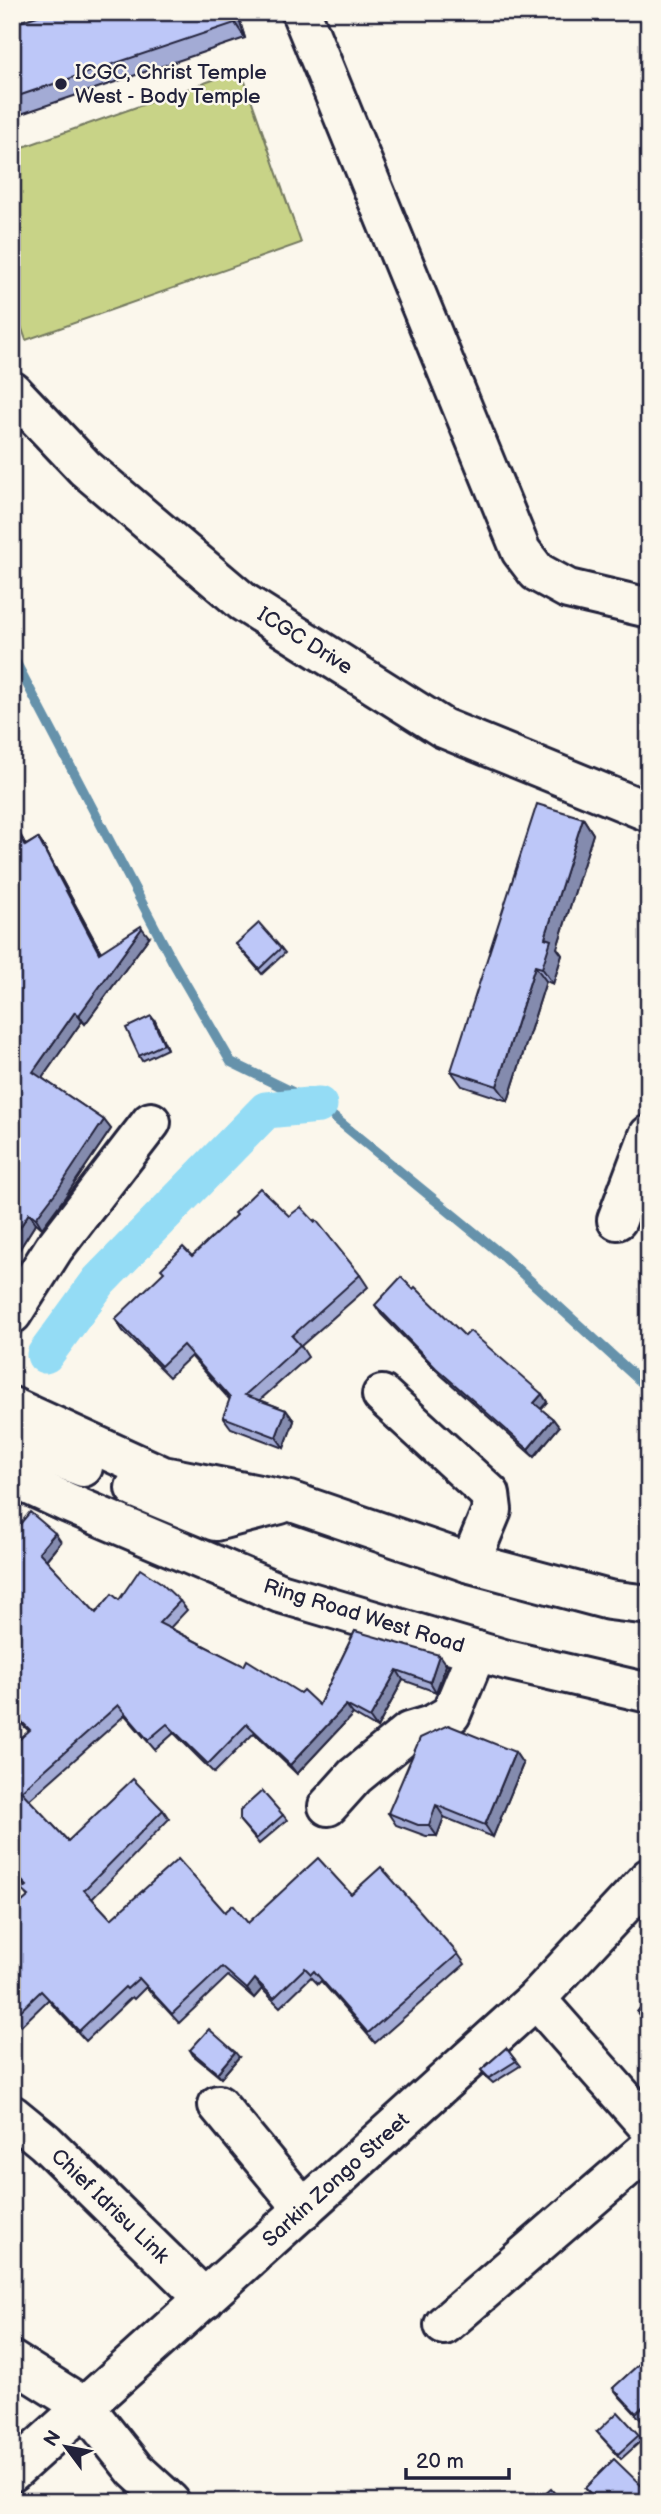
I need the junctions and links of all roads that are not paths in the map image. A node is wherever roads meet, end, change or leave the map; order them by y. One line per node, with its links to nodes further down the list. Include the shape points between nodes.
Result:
1 (301, 12): 3 (street, via 521,551 537,572 568,589)
2 (12, 391): 4 (street, ICGC Drive, via 85,468 243,602 443,728)
3 (649, 608)
4 (649, 812)
5 (151, 1122): 9 (street, via 54,1248)
6 (649, 1135): 7 (street)
7 (640, 1189): 8 (street)
8 (617, 1220)
9 (12, 1314)
10 (382, 1395): 17 (street, via 490,1494 492,1510)
11 (12, 1408): 15 (street, via 163,1476)
12 (12, 1440): 15 (street, via 215,1521)
13 (12, 1477): 16 (street, Ring Road West Road)
14 (12, 1497): 16 (street)
15 (289, 1501): 17 (street)
16 (66, 1502): 19 (street, Ring Road West Road, via 280,1593)
17 (470, 1563): 18 (street, via 609,1600)
18 (649, 1605)
19 (477, 1651): 20 (street, Ring Road West Road); 21 (street, via 452,1714 409,1732 355,1776)
20 (649, 1693)
21 (328, 1806)
22 (649, 1878): 23 (street, Sarkin Zongo Street)
23 (536, 1999): 26 (street); 28 (street, Sarkin Zongo Street)
24 (218, 2105): 28 (street)
25 (12, 2115): 29 (street, Chief Idrisu Link)
26 (649, 2127)
27 (649, 2148): 30 (street)
28 (304, 2209): 29 (street, Sarkin Zongo Street)
29 (205, 2299): 32 (street, Sarkin Zongo Street)
30 (444, 2325)
31 (12, 2361): 32 (street)
32 (85, 2407): 33 (street, Sarkin Zongo Street); 34 (street, via 135,2470)
33 (12, 2472)
34 (170, 2502)

